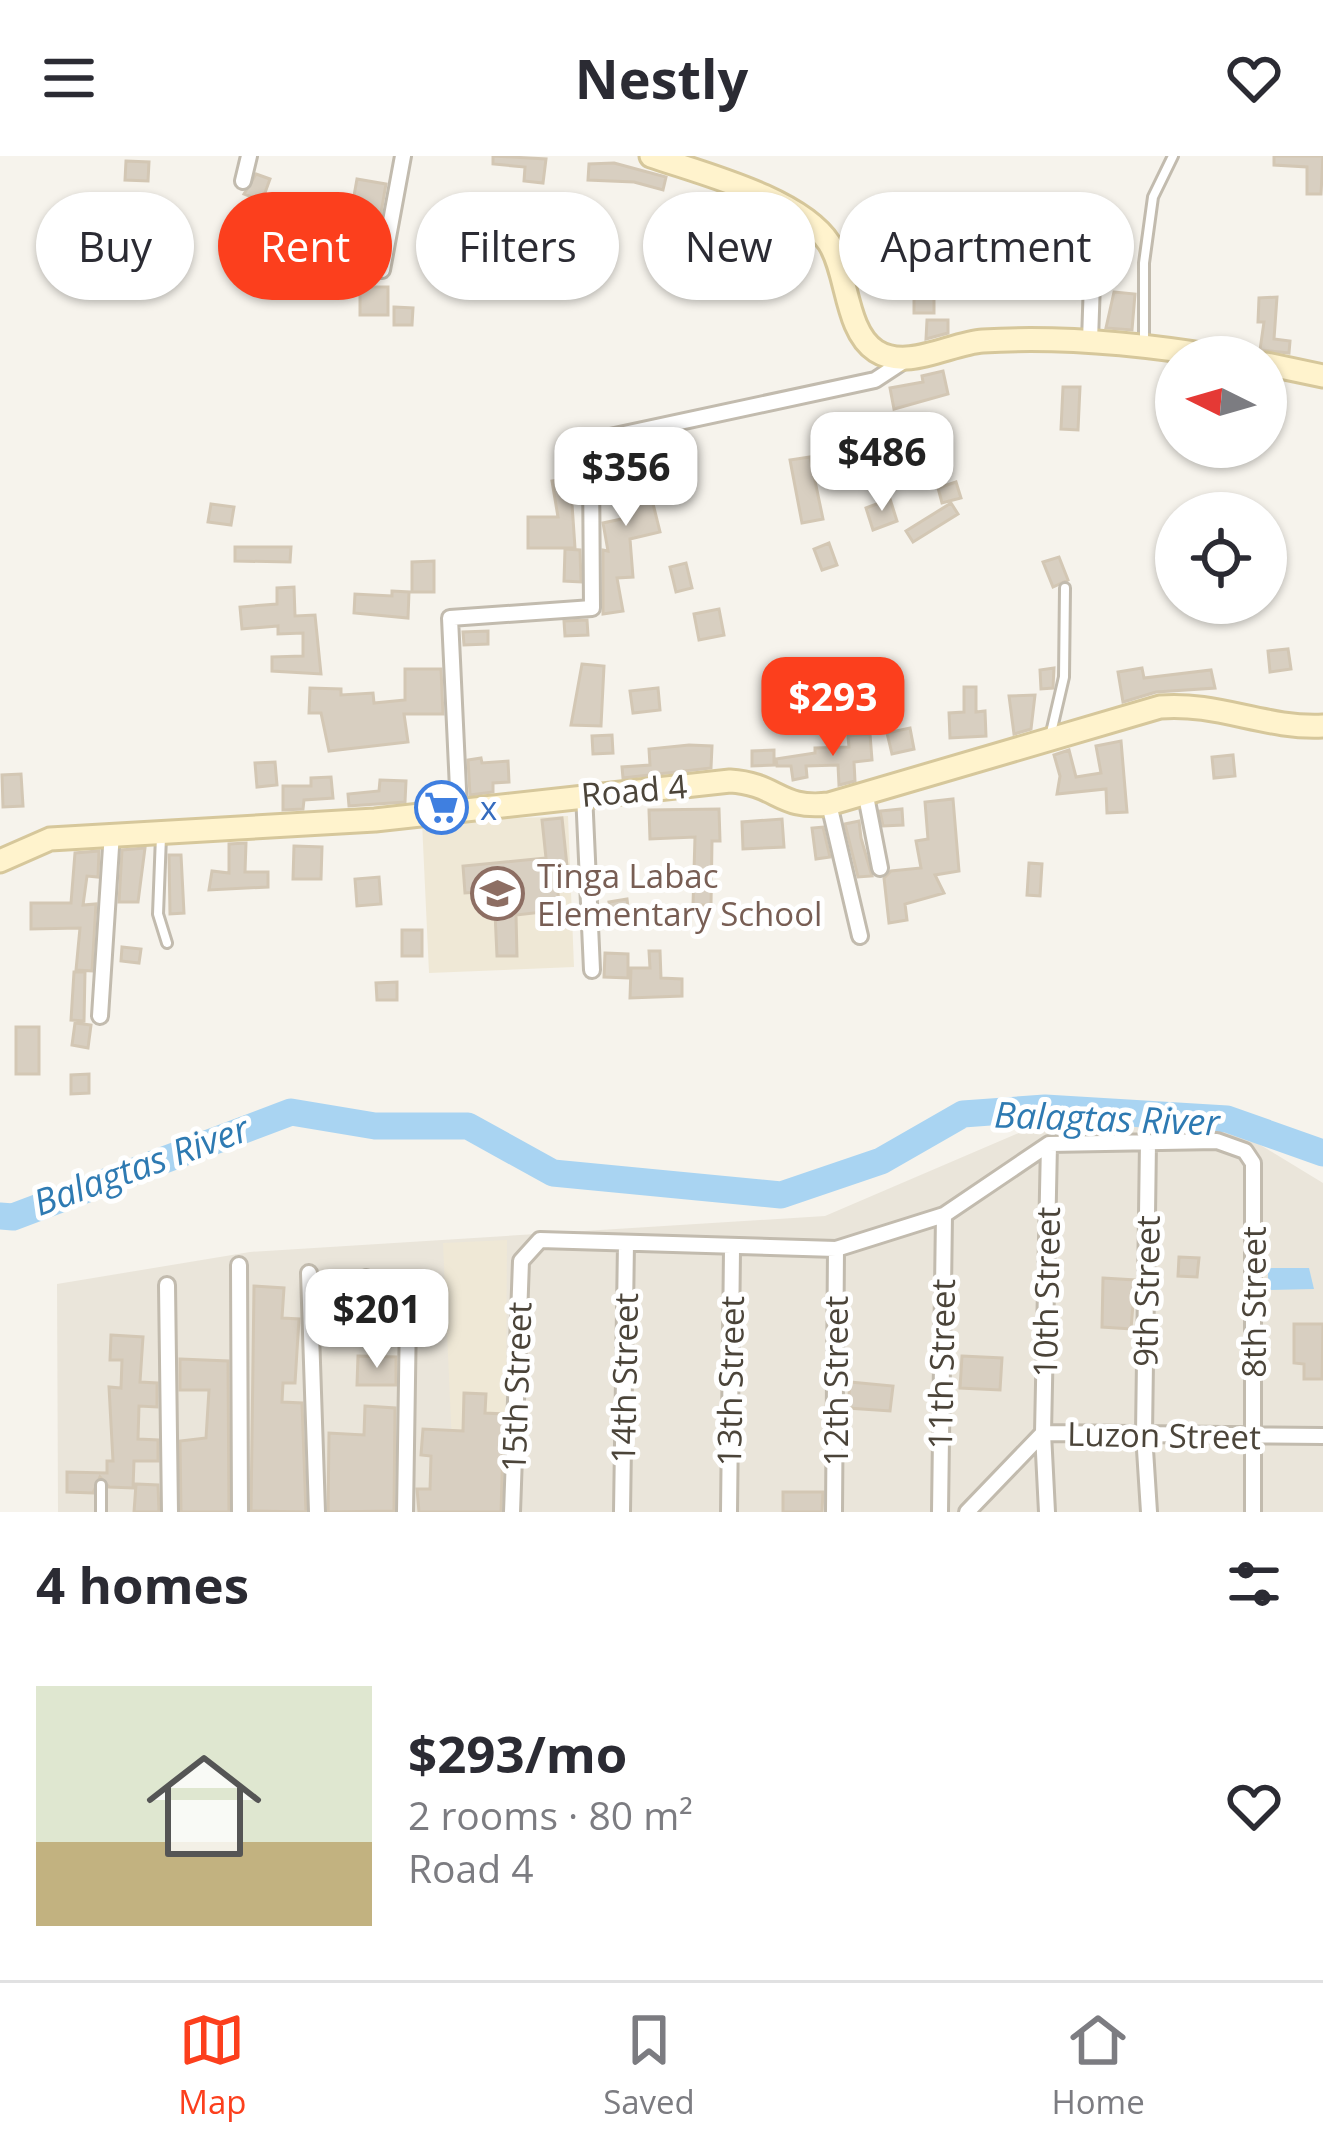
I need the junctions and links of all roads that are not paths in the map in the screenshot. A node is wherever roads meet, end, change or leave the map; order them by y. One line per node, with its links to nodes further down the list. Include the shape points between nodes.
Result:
1 (249, 156): 5 (street)
2 (403, 156): 6 (street)
3 (651, 156): 11 (street, via 741,188 818,231 864,339 885,355)
4 (1173, 156): 9 (lane, via 1154,197)
5 (243, 181)
6 (392, 216)
7 (1091, 300): 8 (street)
8 (1090, 341): 9 (street); 11 (street, via 981,341)
9 (1144, 345): 10 (street)
10 (1155, 347)
11 (910, 357): 20 (street, via 875,380 596,440 592,608 450,618)
12 (1287, 366): 13 (street)
13 (1322, 368)
14 (1065, 588): 16 (lane, via 1064,677)
15 (1323, 726): 16 (street, via 1277,724 1198,704 1160,706)
16 (1049, 738): 17 (street)
17 (865, 791): 19 (street); 24 (street)
18 (584, 793): 19 (street, Road 4, via 730,781 754,783 794,806); 20 (street, Road 4); 27 (street)
19 (829, 804): 25 (street)
20 (460, 810): 21 (street, Road 4)
21 (161, 829): 22 (street, Road 4); 26 (lane, via 158,914)
22 (112, 832): 23 (street, Road 4, via 50,838); 28 (street)
23 (0, 861)
24 (880, 868)
25 (860, 936)
26 (167, 943)
27 (592, 970)
28 (100, 1016)
29 (1148, 1142): 30 (street); 40 (street, 9th Street); 41 (street, 8th Street, via 1216,1141 1245,1151 1253,1163)
30 (1049, 1144): 31 (street); 39 (street, 10th Street)
31 (944, 1215): 34 (street); 53 (street, 11th Street)
32 (626, 1244): 33 (street); 49 (street, 15th Street, via 540,1240 521,1262); 50 (street, 14th Street)
33 (731, 1250): 34 (street); 51 (street, 13th Street)
34 (836, 1250): 52 (street, 12th Street)
35 (239, 1264): 46 (street)
36 (309, 1273): 47 (street)
37 (365, 1278): 48 (street, via 408,1315)
38 (167, 1285): 45 (street)
39 (1043, 1433): 40 (street, Luzon Street); 54 (street, Luzon Street); 55 (street, 10th Street)
40 (1144, 1434): 41 (street, Luzon Street); 56 (street, 9th Street)
41 (1252, 1436): 42 (street, Luzon Street); 57 (street, 8th Street)
42 (1323, 1436)
43 (101, 1485): 44 (lane)
44 (101, 1512)
45 (170, 1512)
46 (240, 1512)
47 (317, 1512)
48 (405, 1512)
49 (512, 1512)
50 (622, 1512)
51 (728, 1512)
52 (834, 1512)
53 (940, 1512)
54 (967, 1512)
55 (1047, 1512)
56 (1148, 1512)
57 (1253, 1512)

